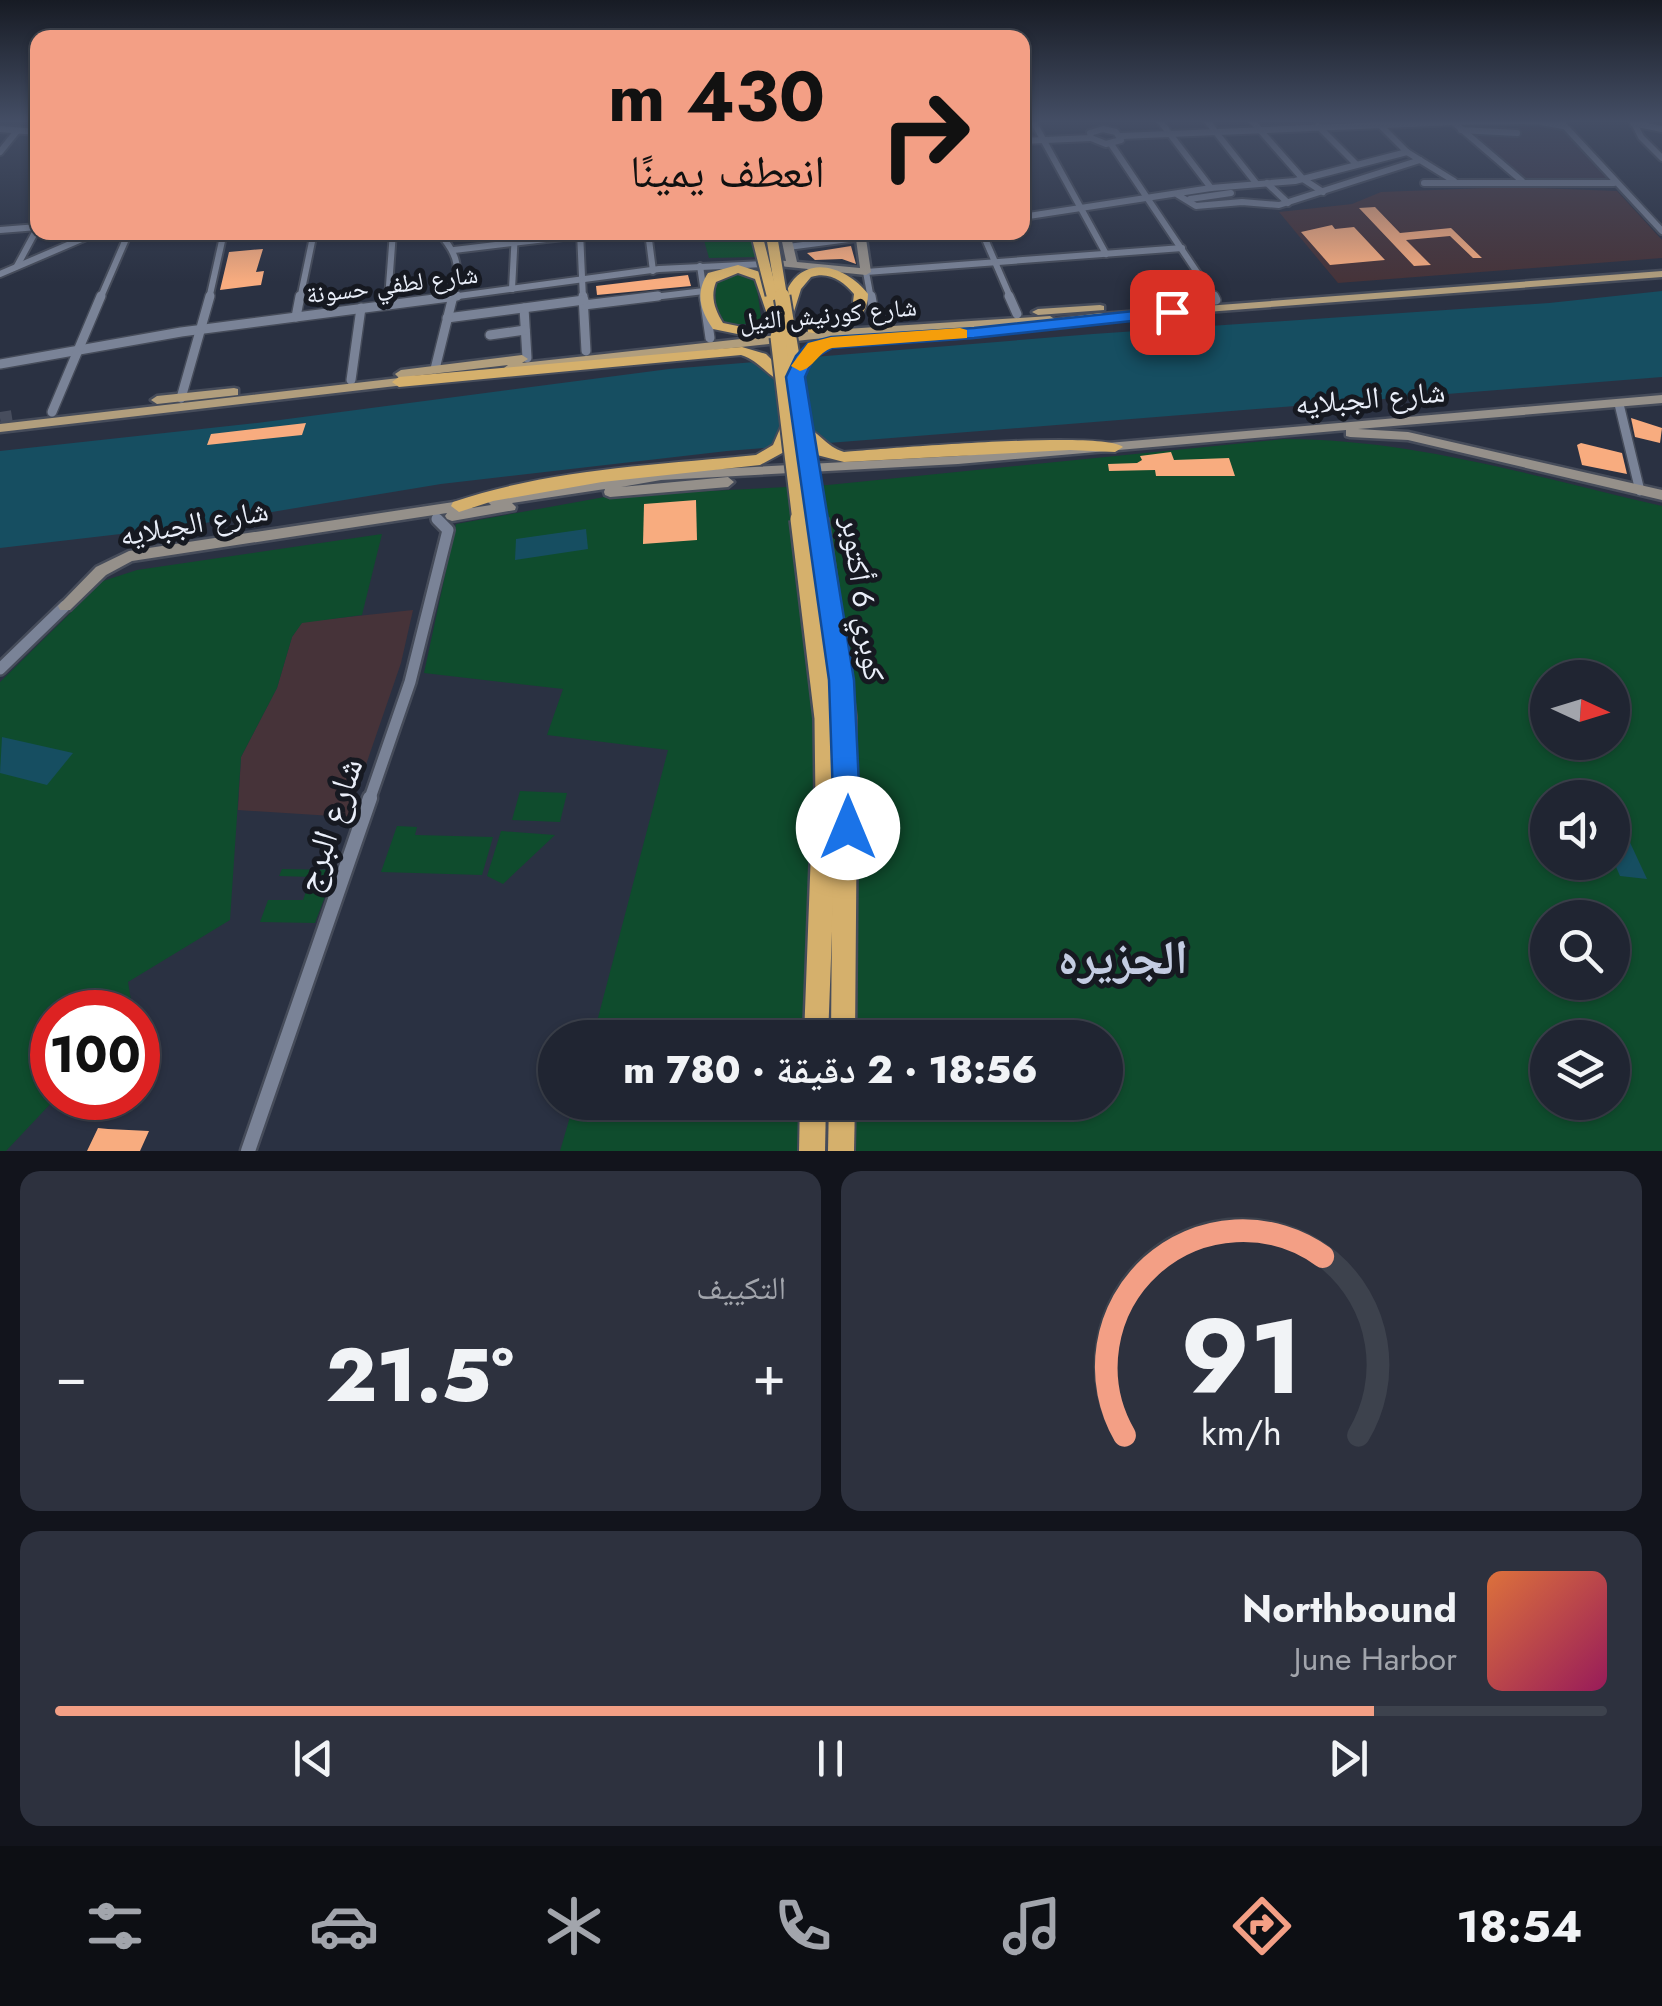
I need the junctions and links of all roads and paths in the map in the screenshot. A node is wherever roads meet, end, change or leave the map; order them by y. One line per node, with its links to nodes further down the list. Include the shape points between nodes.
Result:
1 (1062, 175): 25 (street)
2 (1132, 175): 22 (street)
3 (1199, 175): 18 (street)
4 (1250, 175): 14 (street)
5 (1299, 175): 11 (street)
6 (1318, 175): 11 (street)
7 (1375, 175): 19 (street)
8 (1444, 175): 17 (street)
9 (1513, 175): 12 (street)
10 (1608, 175): 13 (street)
11 (1303, 179): 15 (street); 19 (street)
12 (1522, 182): 13 (street); 17 (street)
13 (1614, 182): 27 (street)
14 (1256, 183): 15 (street); 18 (street)
15 (1267, 183): 24 (street)
16 (1424, 183): 17 (street)
17 (1457, 183)
18 (1211, 191): 20 (street); 21 (street); 23 (street)
19 (1323, 192): 24 (street)
20 (1231, 193)
21 (1181, 198): 22 (street); 23 (street, via 1196,206)
22 (1149, 199): 25 (street); 51 (street)
23 (1224, 202): 24 (street)
24 (1288, 203)
25 (1082, 210): 28 (street); 53 (street)
26 (1662, 211): 27 (street)
27 (1644, 212): 31 (street)
28 (1030, 216)
29 (30, 228): 30 (street)
30 (0, 230)
31 (1662, 232)
32 (30, 238): 61 (street)
33 (80, 240): 61 (street)
34 (125, 240): 86 (street)
35 (222, 240): 81 (street)
36 (312, 240): 76 (street)
37 (392, 240): 71 (street)
38 (445, 240): 52 (street)
39 (501, 240): 52 (street)
40 (515, 240): 65 (street)
41 (580, 240): 62 (street)
42 (649, 240): 59 (street)
43 (761, 240): 55 (street)
44 (762, 240): 74 (highway, كوبري 6 أكتوبر, bridge)
45 (775, 240): 74 (highway, كوبري 6 أكتوبر, bridge)
46 (787, 240): 50 (street)
47 (831, 240): 50 (street)
48 (862, 240): 60 (street)
49 (985, 240): 54 (street)
50 (788, 247): 56 (street)
51 (1182, 248): 53 (street); 69 (street)
52 (454, 250): 68 (street, via 460,266)
53 (1106, 254): 54 (street)
54 (995, 263): 60 (street); 75 (street)
55 (764, 264): 56 (street, شارع لطفي حسونة); 57 (street, شارع لطفي حسونة)
56 (792, 264): 60 (street, شارع لطفي حسونة)
57 (700, 266): 59 (street, شارع لطفي حسونة); 64 (street)
58 (1662, 267): 63 (main road, شارع كورنيش النيل); 67 (main road, شارع كورنيش النيل)
59 (653, 272): 62 (street, شارع لطفي حسونة)
60 (866, 272): 79 (street)
61 (6, 273)
62 (583, 280): 65 (street, شارع لطفي حسونة); 70 (street)
63 (1405, 286): 66 (main road, شارع كورنيش النيل); 67 (main road)
64 (705, 288): 70 (street); 74 (highway, bridge, via 720,272 755,273); 83 (highway, via 718,326); 85 (street)
65 (512, 289): 68 (street, شارع لطفي حسونة)
66 (1392, 292): 67 (main road, شارع كورنيش النيل); 69 (main road, شارع كورنيش النيل); 77 (main road, شارع كورنيش النيل)
67 (1419, 295)
68 (450, 297): 71 (street, شارع لطفي حسونة); 78 (street)
69 (1216, 300): 75 (main road, شارع كورنيش النيل)
70 (584, 302): 73 (street); 87 (street)
71 (388, 304): 72 (street, شارع لطفي حسونة)
72 (360, 308): 76 (street, شارع لطفي حسونة); 92 (street)
73 (524, 308): 78 (street); 82 (street)
74 (779, 309): 80 (highway, via 802,278 829,272 852,282 862,301 857,314); 91 (highway, كوبري 6 أكتوبر, bridge)
75 (1017, 314): 79 (main road, شارع كورنيش النيل)
76 (296, 317): 81 (street, شارع لطفي حسونة)
77 (1101, 317): 91 (highway, via 822,344); 93 (main road, شارع كورنيش النيل, via 814,335)
78 (447, 318): 90 (street)
79 (876, 324): 80 (main road, شارع كورنيش النيل)
80 (813, 329): 83 (main road, شارع كورنيش النيل)
81 (202, 330): 86 (street, شارع لطفي حسونة); 94 (street)
82 (526, 330): 84 (street); 88 (street)
83 (758, 334): 85 (main road, شارع كورنيش النيل)
84 (490, 335)
85 (710, 338): 87 (main road, شارع كورنيش النيل)
86 (78, 348): 89 (street, شارع لطفي حسونة); 97 (street)
87 (586, 351): 88 (main road, شارع كورنيش النيل)
88 (528, 358): 90 (main road, شارع كورنيش النيل)
89 (0, 364)
90 (434, 369): 92 (main road, شارع كورنيش النيل)
91 (789, 377): 93 (highway, via 742,351); 101 (highway, كوبري 6 أكتوبر, bridge)
92 (351, 380): 94 (main road, شارع كورنيش النيل)
93 (399, 382): 100 (main road, شارع كورنيش النيل)
94 (181, 398): 97 (main road, شارع كورنيش النيل)
95 (1662, 399): 96 (street, شارع الجبلايه)
96 (1619, 404): 99 (street, شارع الجبلايه); 104 (street)
97 (52, 412): 98 (main road, شارع كورنيش النيل)
98 (0, 416)
99 (1312, 427): 102 (street, شارع الجبلايه); 104 (street, via 1408,436)
100 (0, 428)
101 (796, 429): 102 (highway, via 844,457); 106 (highway, via 769,456 748,462 602,476); 110 (highway, كوبري 6 أكتوبر, bridge, via 824,718); 111 (highway, كوبري 6 أكتوبر, bridge, via 846,717)
102 (1115, 447): 103 (street, شارع الجبلايه)
103 (1082, 450): 106 (street, شارع الجبلايه, via 661,476); 107 (street, شارع الجبلايه, via 938,468 659,486)
104 (1640, 491): 105 (street)
105 (1662, 496)
106 (460, 506): 108 (street, شارع الجبلايه, via 128,556 101,571)
107 (437, 518): 108 (street, شارع الجبلايه, via 126,564); 114 (street, شارع البرج, via 448,530 416,660)
108 (66, 606): 109 (street)
109 (0, 669)
110 (817, 1020)
111 (844, 1020)
112 (813, 1120): 115 (highway)
113 (842, 1120): 116 (highway)
114 (248, 1151)
115 (812, 1151)
116 (841, 1151)

